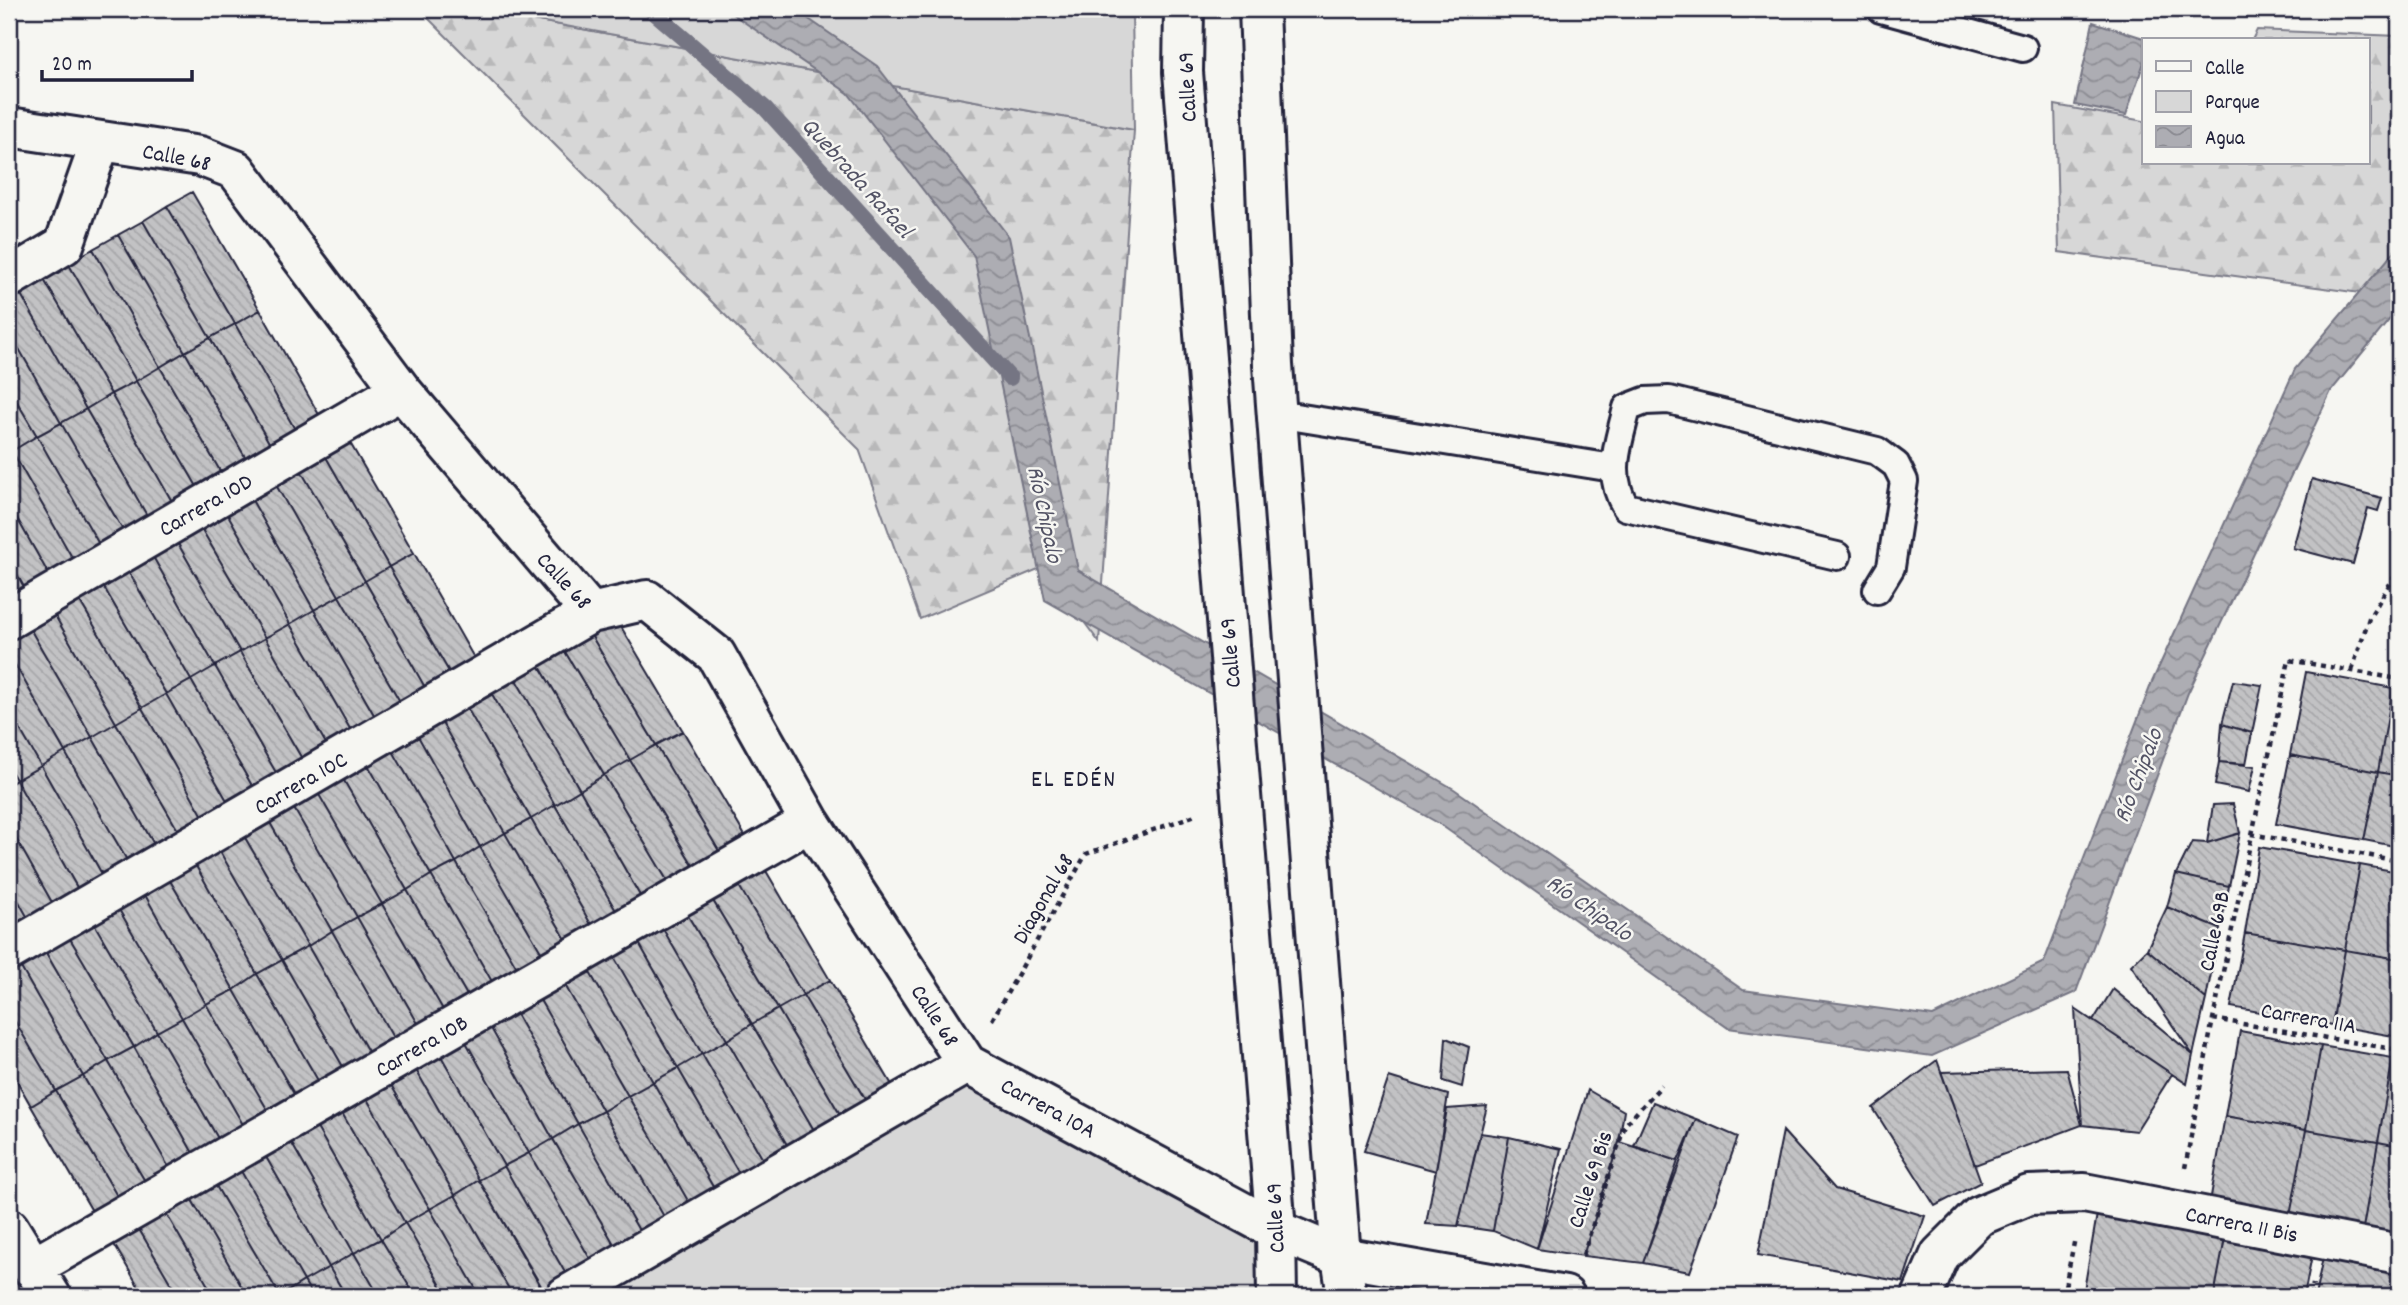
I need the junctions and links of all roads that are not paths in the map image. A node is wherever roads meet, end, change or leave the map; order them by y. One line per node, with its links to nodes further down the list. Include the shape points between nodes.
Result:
1 (1184, 9): 19 (street, Calle 69, via 1183,72)
2 (1259, 9): 9 (street)
3 (1881, 9): 4 (lane)
4 (2023, 48)
5 (9, 127): 6 (street, Calle 68)
6 (100, 143): 7 (street, via 64,245); 8 (street, Calle 68, via 200,156 236,170)
7 (9, 278)
8 (401, 390): 13 (street, Calle 68); 14 (street, Carrera 10D)
9 (1277, 414): 10 (lane); 21 (street)
10 (1613, 468): 11 (lane, via 1616,491 1626,507); 12 (lane, via 1627,408 1645,401 1669,400 1877,451 1896,465 1904,481 1891,567)
11 (1837, 556)
12 (1877, 590)
13 (591, 614): 15 (street, Calle 68, via 647,600 716,655); 16 (street, Carrera 10C)
14 (9, 619)
15 (810, 822): 17 (street, Calle 68); 23 (street, Carrera 10B)
16 (9, 951)
17 (967, 1064): 19 (street, Carrera 10A); 24 (street)
18 (9, 1228): 23 (street)
19 (1276, 1230): 21 (street, Carrera 10A); 25 (street, Calle 69)
20 (2399, 1254): 27 (street, Carrera 11 Bis, via 2084,1193 2029,1195 1979,1216 1940,1255)
21 (1341, 1257): 22 (street, Carrera 10A); 26 (street)
22 (1572, 1281)
23 (41, 1282)
24 (566, 1296)
25 (1277, 1296)
26 (1347, 1296)
27 (1922, 1296)

